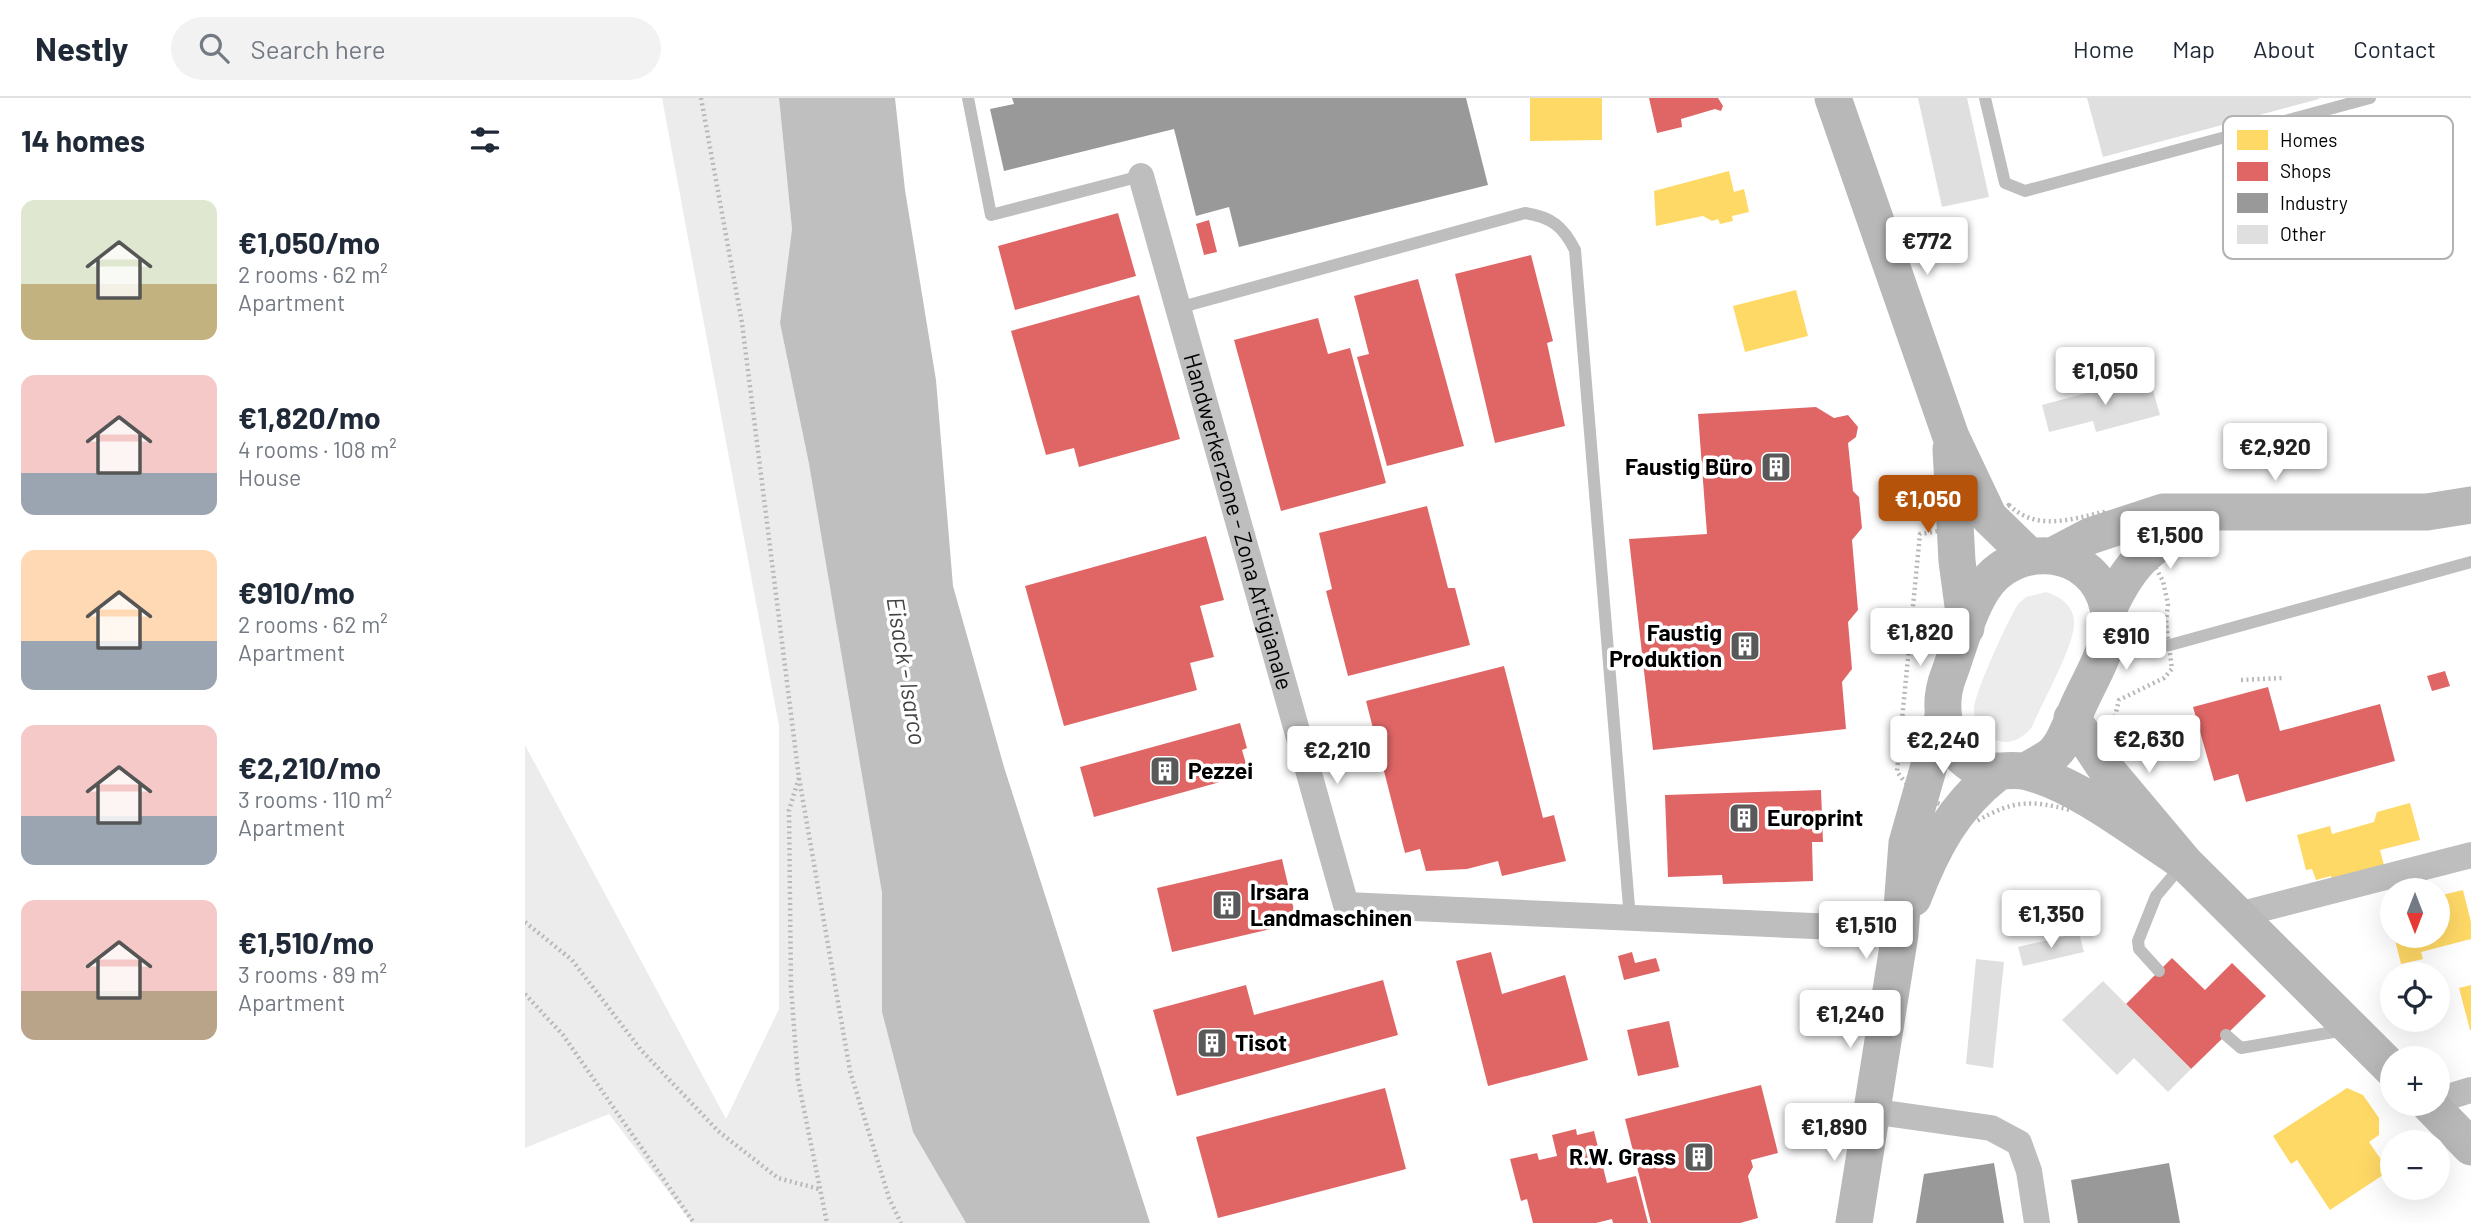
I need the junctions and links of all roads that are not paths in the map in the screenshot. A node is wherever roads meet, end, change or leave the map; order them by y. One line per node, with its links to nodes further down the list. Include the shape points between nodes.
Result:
1 (968, 98): 7 (lane, via 991,215)
2 (1833, 98): 11 (main road, via 1951,437)
3 (1985, 98): 6 (lane, via 2005,183 2025,191)
4 (2370, 98): 5 (lane)
5 (2303, 116)
6 (2223, 138)
7 (1141, 176): 8 (street, Handwerkerzone - Zona Artigianale)
8 (1178, 308): 23 (street, Handwerkerzone - Zona Artigianale, via 1346,905); 23 (lane, via 1525,213 1547,216 1565,231 1575,250)
9 (2471, 505): 10 (main road, via 2427,512)
10 (2209, 513): 12 (main road, via 2163,512); 14 (main road, via 2143,554 2124,576)
11 (1973, 523): 12 (main road); 15 (main road)
12 (2040, 556): 14 (main road, via 2074,562 2097,577); 15 (main road, via 2003,568 1983,589)
13 (2471, 562): 16 (lane, via 2170,645 2127,650)
14 (2109, 608): 16 (main road)
15 (1966, 629): 18 (main road, via 1945,683)
16 (2107, 645): 17 (main road)
17 (2072, 718): 19 (main road, via 2057,751); 21 (main road, via 2106,769)
18 (1943, 720): 19 (main road, via 1953,744 1971,765); 24 (main road, via 1907,844)
19 (2012, 772): 21 (main road, via 2083,796); 24 (main road, via 1973,792 1957,810 1931,852)
20 (2471, 855): 22 (street)
21 (2184, 862): 22 (main road); 25 (lane, via 2156,896 2138,942)
22 (2238, 915): 26 (main road)
23 (1630, 920): 24 (street, Handwerkerzone - Zona Artigianale)
24 (1900, 934): 31 (main road)
25 (2159, 971)
26 (2350, 1029): 27 (lane, via 2241,1048); 28 (main road)
27 (2226, 1035)
28 (2380, 1058)
29 (2471, 1090): 30 (street)
30 (2450, 1096)
31 (1870, 1111): 34 (main road); 35 (street, via 1991,1128 2019,1143 2029,1171)
32 (2441, 1116): 33 (main road)
33 (2471, 1147)
34 (1854, 1223)
35 (2037, 1223)

